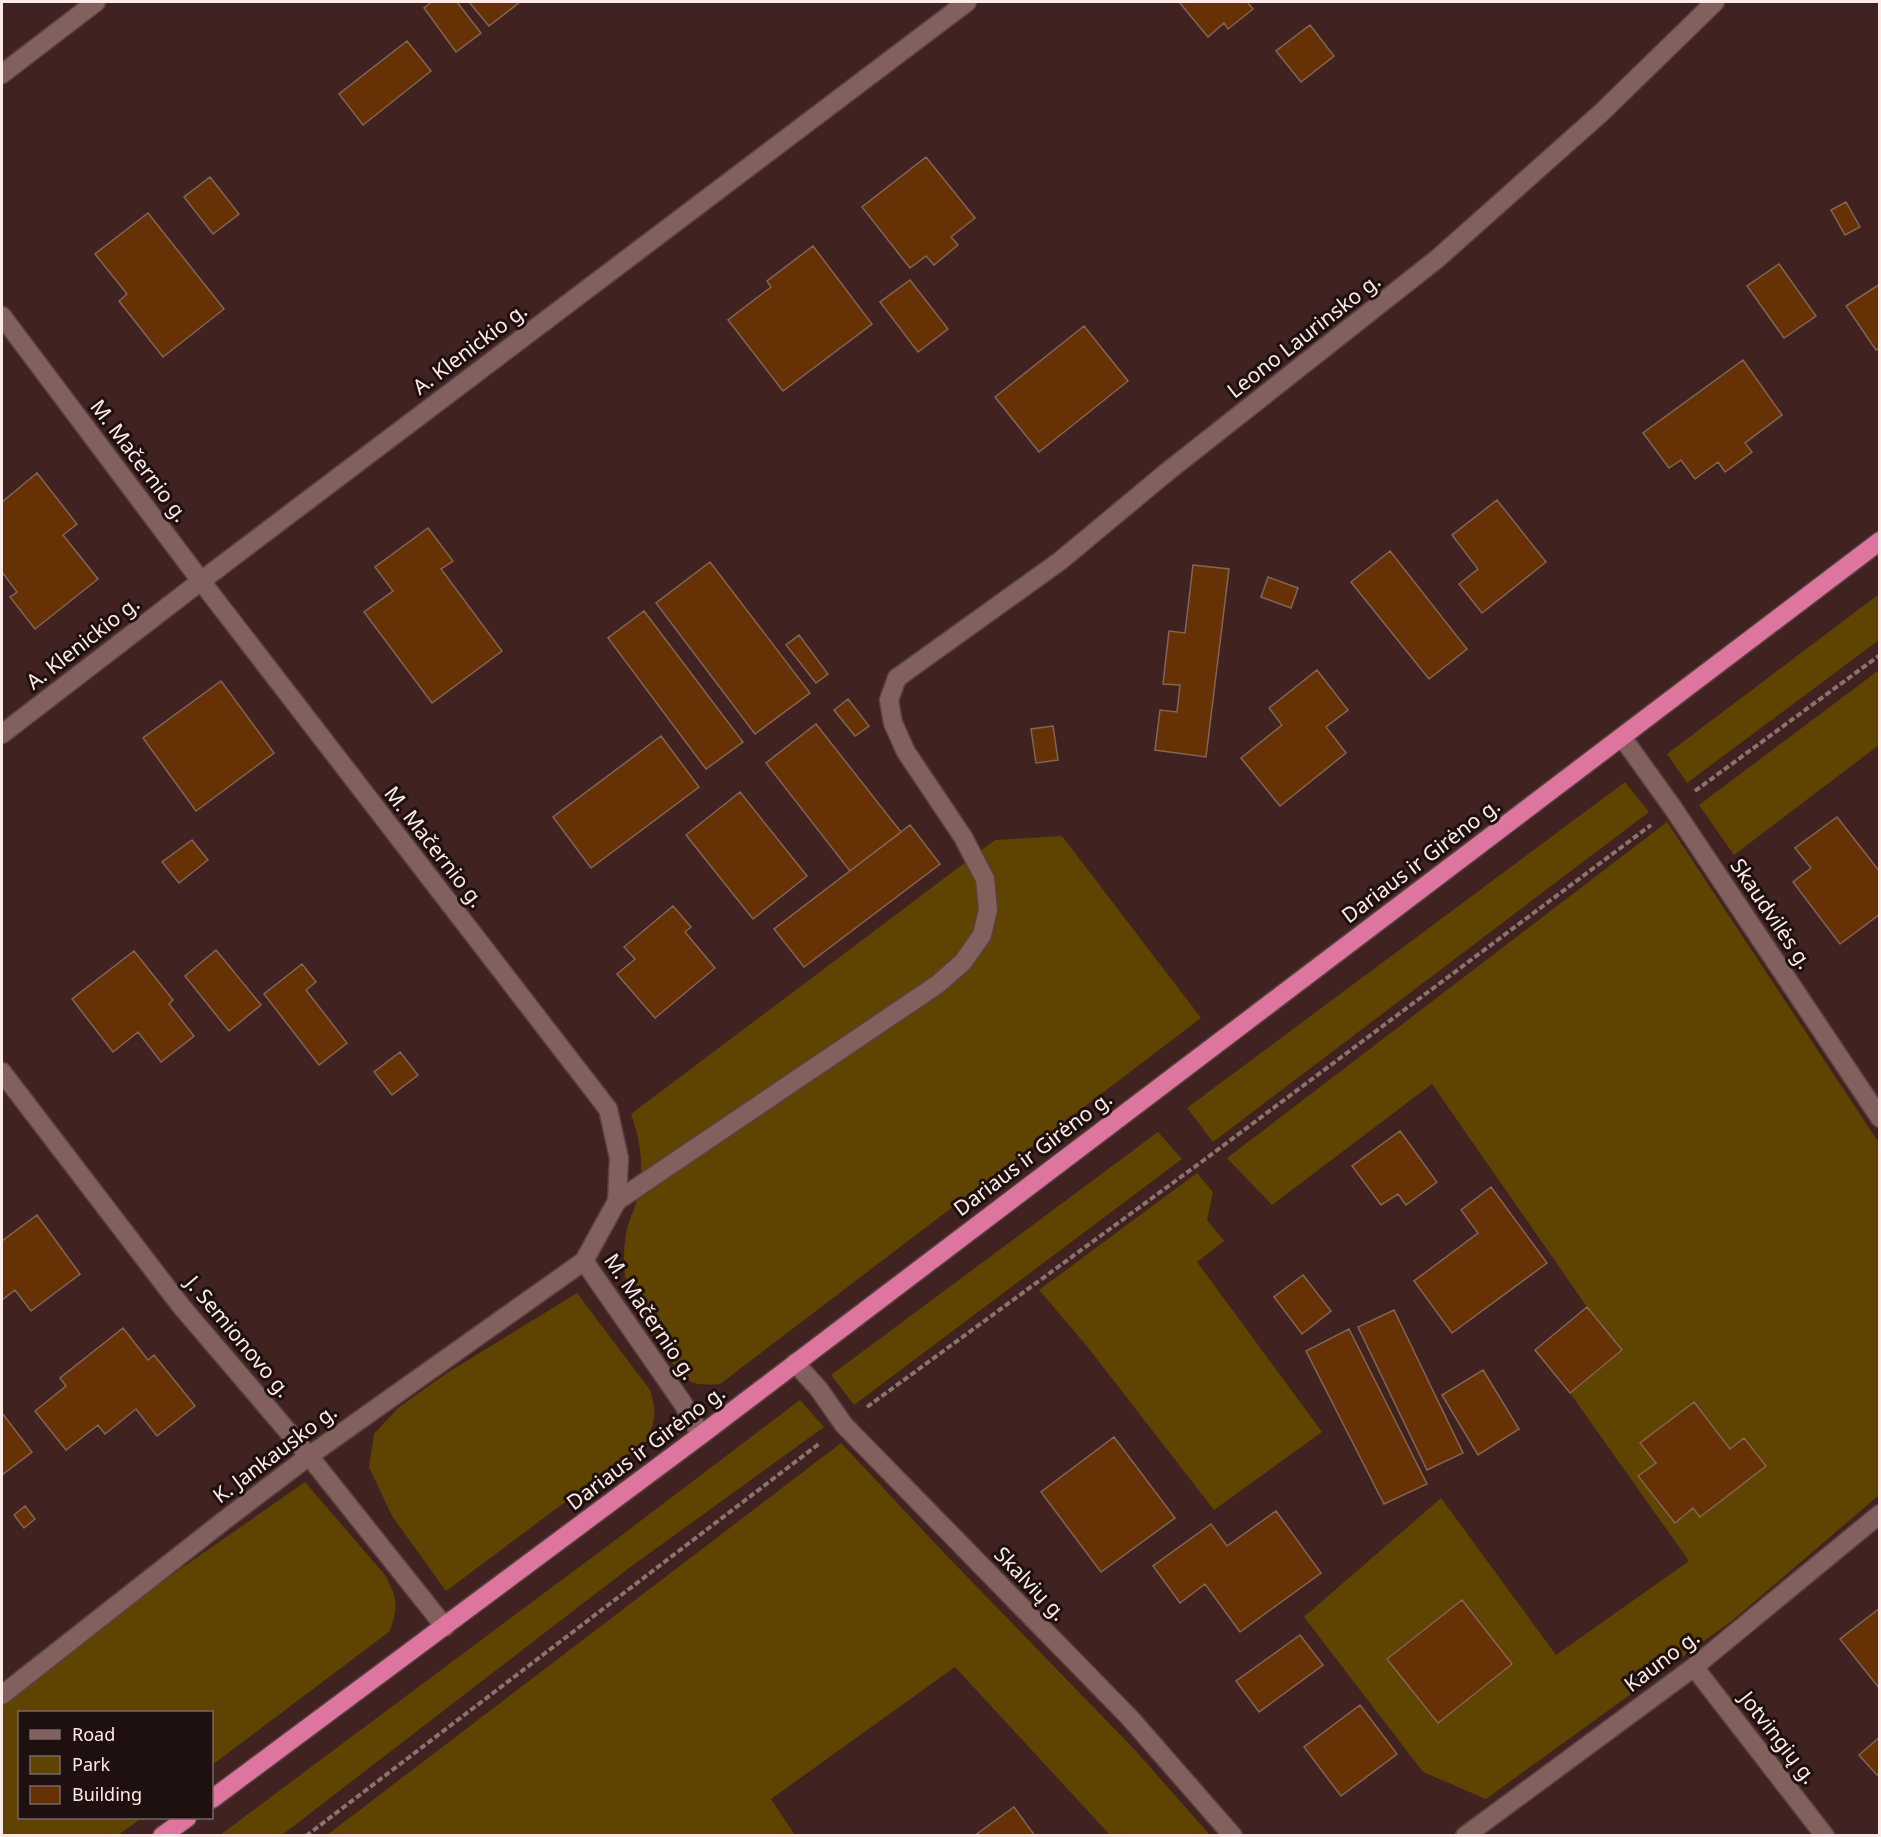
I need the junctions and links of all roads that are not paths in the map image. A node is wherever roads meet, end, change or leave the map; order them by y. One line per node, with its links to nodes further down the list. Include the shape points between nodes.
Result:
1 (96, 2): 4 (street)
2 (967, 2): 7 (street, A. Klenickio g.)
3 (1715, 2): 12 (street, Leono Laurinsko g., via 1601,113 1437,259 1060,561 897,678 889,700 897,733 985,879 988,910 982,935 963,962 938,984)
4 (2, 74)
5 (2, 316): 7 (street, M. Mačernio g.)
6 (1880, 541): 9 (highway, Dariaus ir Girėno g.)
7 (201, 581): 8 (street, A. Klenickio g.); 12 (street, M. Mačernio g., via 608,1109 619,1158)
8 (2, 734)
9 (1622, 736): 11 (street, Skaudvilės g.); 14 (highway, Dariaus ir Girėno g.)
10 (2, 1072): 16 (street, J. Semionovo g., via 180,1306)
11 (1880, 1118)
12 (617, 1201): 13 (street, M. Mačernio g.)
13 (584, 1261): 15 (street, M. Mačernio g.); 16 (street, K. Jankausko g.)
14 (795, 1363): 15 (highway, Dariaus ir Girėno g.); 24 (street, Skalvių g., via 844,1425 1130,1718)
15 (701, 1435): 18 (highway, Dariaus ir Girėno g.)
16 (309, 1456): 18 (street, J. Semionovo g.); 20 (street, K. Jankausko g.)
17 (1880, 1514): 19 (street, Kauno g.)
18 (445, 1627): 21 (highway, Dariaus ir Girėno g.)
19 (1694, 1667): 25 (street, Kauno g.); 26 (street, Jotvingių g.)
20 (2, 1695)
21 (213, 1798)
22 (186, 1819): 23 (highway)
23 (162, 1836)
24 (1233, 1836)
25 (1465, 1836)
26 (1826, 1836)

